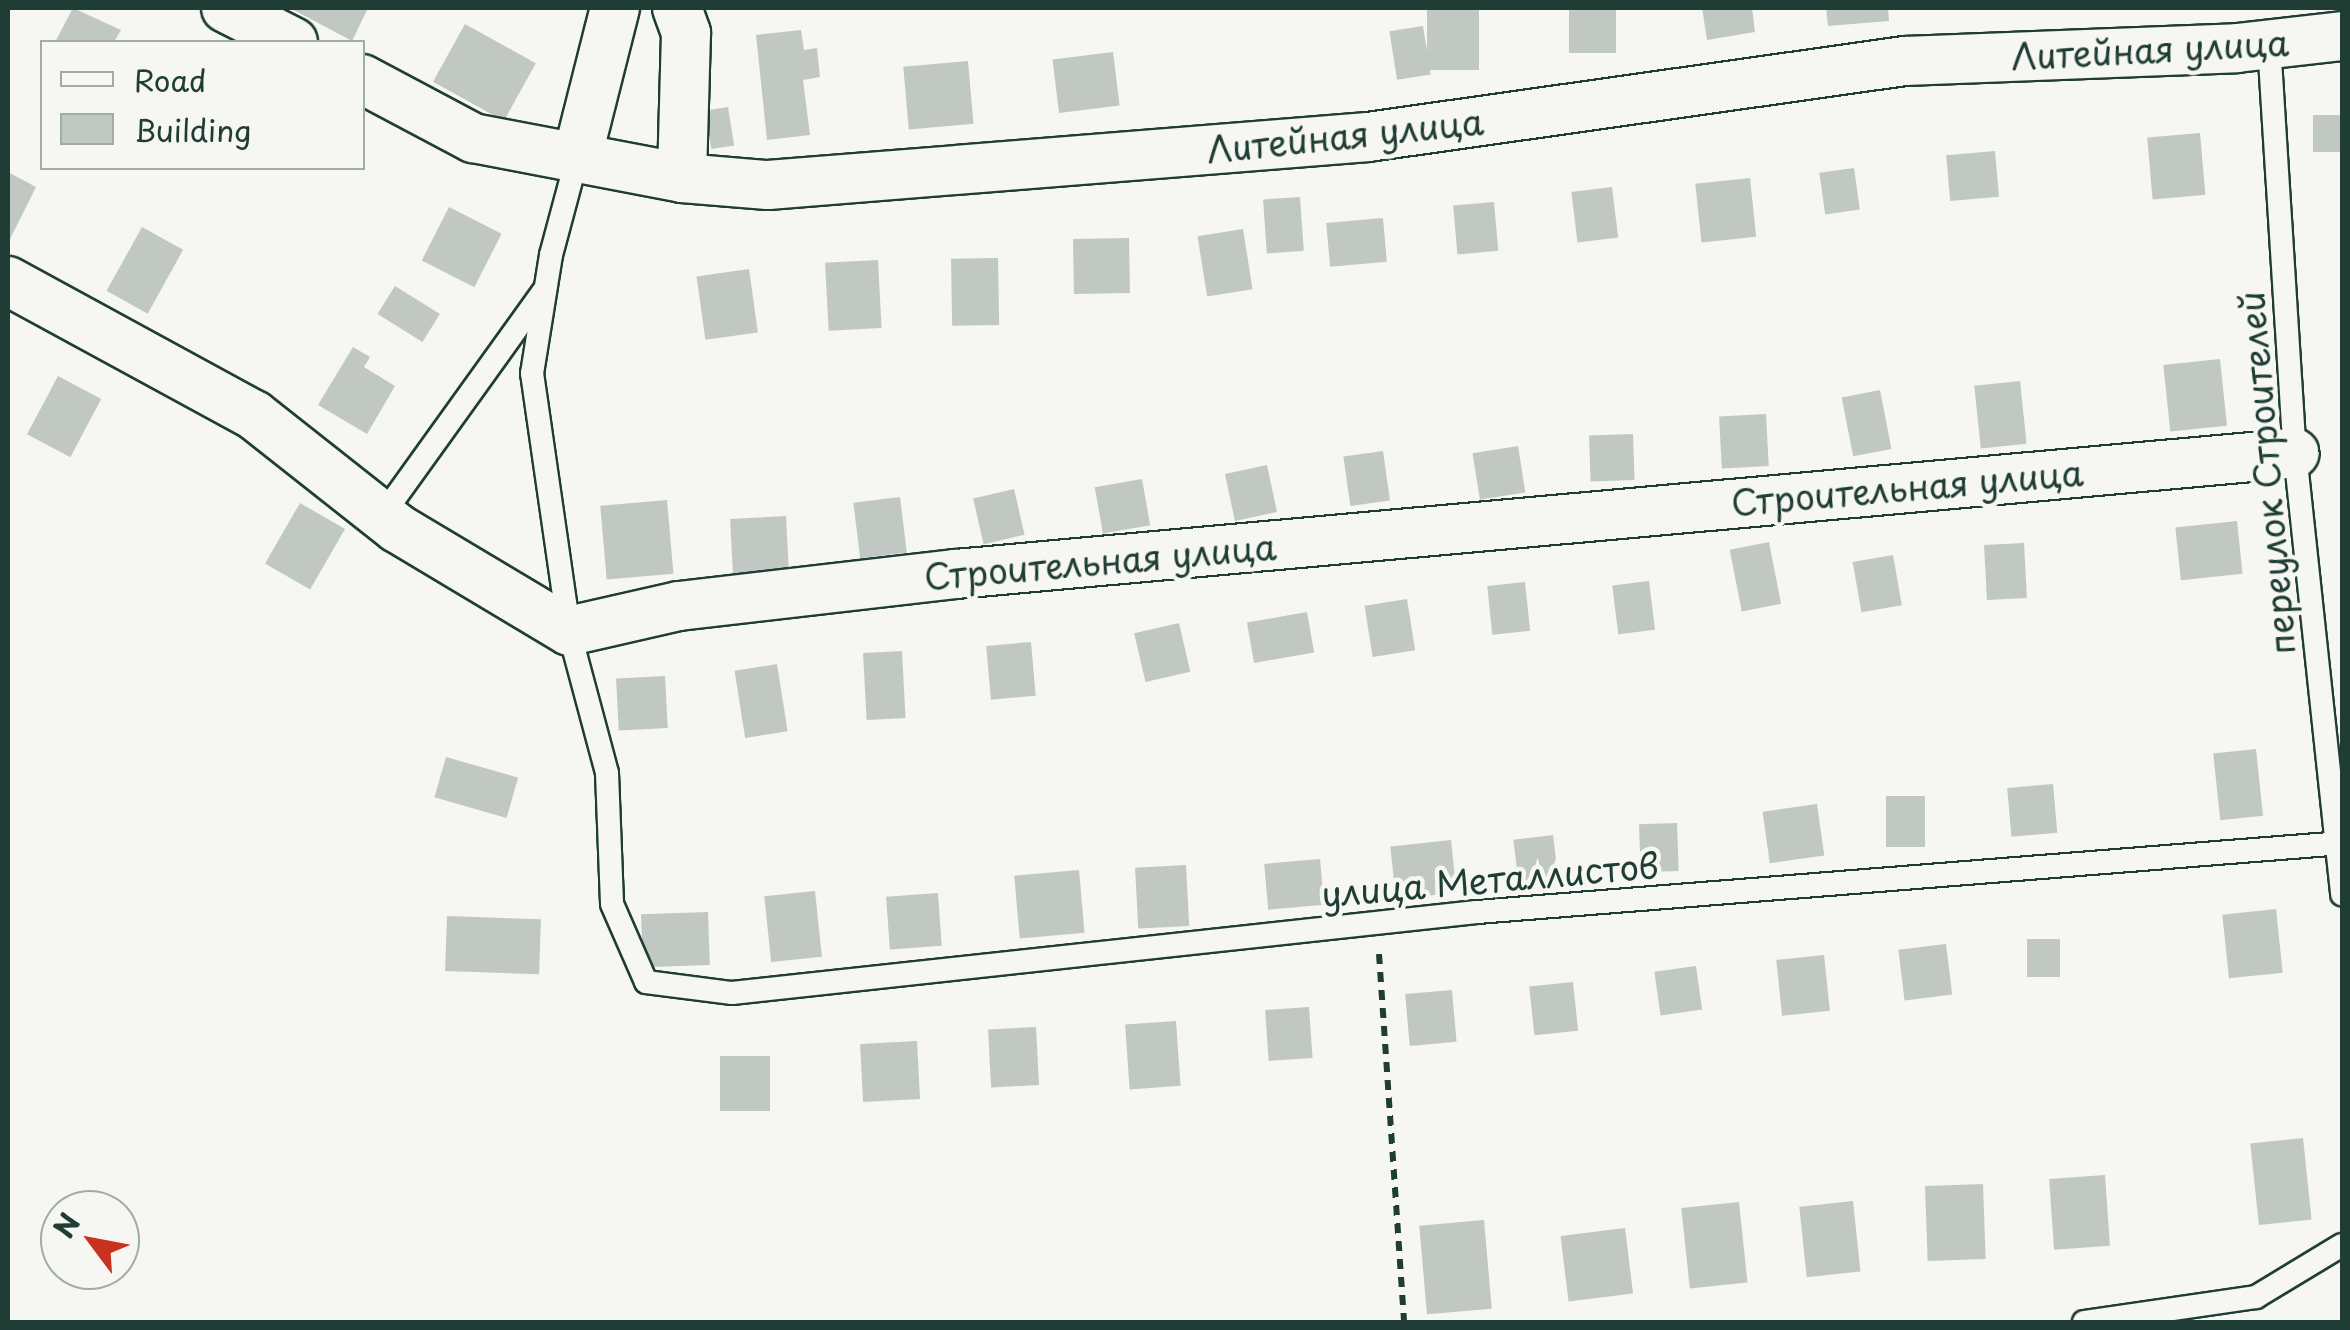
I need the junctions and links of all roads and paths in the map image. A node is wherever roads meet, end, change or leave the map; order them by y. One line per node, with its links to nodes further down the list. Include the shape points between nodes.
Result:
1 (226, 8): 5 (street)
2 (615, 8): 8 (street)
3 (677, 8): 9 (street, via 686,33)
4 (2342, 36): 6 (street, Литейная улица)
5 (288, 40)
6 (2269, 44): 9 (street, Литейная улица, via 1905,61 1368,136 954,172 768,185); 12 (lane, переулок Строителей)
7 (365, 82): 8 (street, Литейная улица, via 473,138)
8 (577, 158): 9 (street, Литейная улица); 11 (lane)
9 (682, 178)
10 (8, 282): 13 (street, via 254,416)
11 (545, 290): 13 (lane); 14 (lane, via 532,373)
12 (2294, 453): 14 (street, Строительная улица, via 956,574 679,606); 15 (lane, переулок Строителей)
13 (382, 516): 14 (street)
14 (569, 631): 17 (lane, улица Металлистов, via 607,774 612,904 646,982 732,993)
15 (2339, 843): 16 (lane, переулок Строителей); 17 (lane, улица Металлистов)
16 (2342, 895)
17 (1377, 922): 19 (path)
18 (2342, 1246): 20 (lane, via 2256,1297)
19 (1404, 1322)
20 (2084, 1322)

